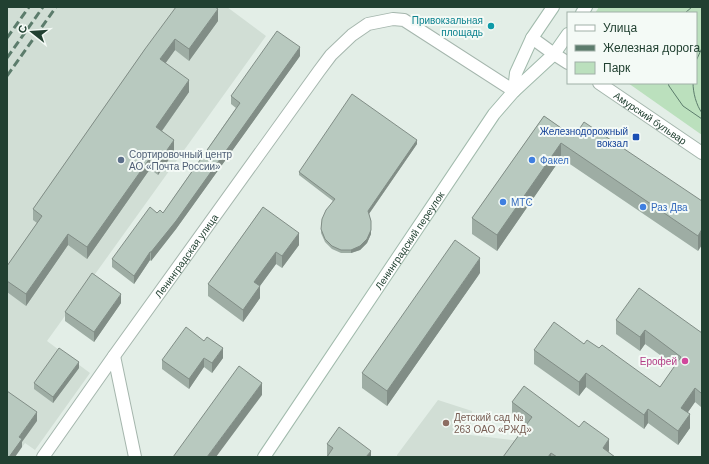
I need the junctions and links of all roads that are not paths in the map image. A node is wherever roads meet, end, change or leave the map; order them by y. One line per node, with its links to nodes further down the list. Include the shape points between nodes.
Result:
1 (553, 7): 3 (street)
2 (567, 35): 4 (street, Ленинградский переулок)
3 (532, 38): 4 (street); 7 (street, via 516,73)
4 (554, 54): 5 (street); 7 (street, Ленинградский переулок)
5 (567, 62)
6 (600, 84): 8 (street, Амурский бульвар)
7 (514, 91): 9 (street, Ленинградская улица, via 404,20 393,19 368,24 331,55); 12 (street, Ленинградский переулок, via 494,114)
8 (702, 153)
9 (114, 356): 10 (street, Ленинградская улица); 11 (street)
10 (43, 457)
11 (135, 457)
12 (264, 457)

